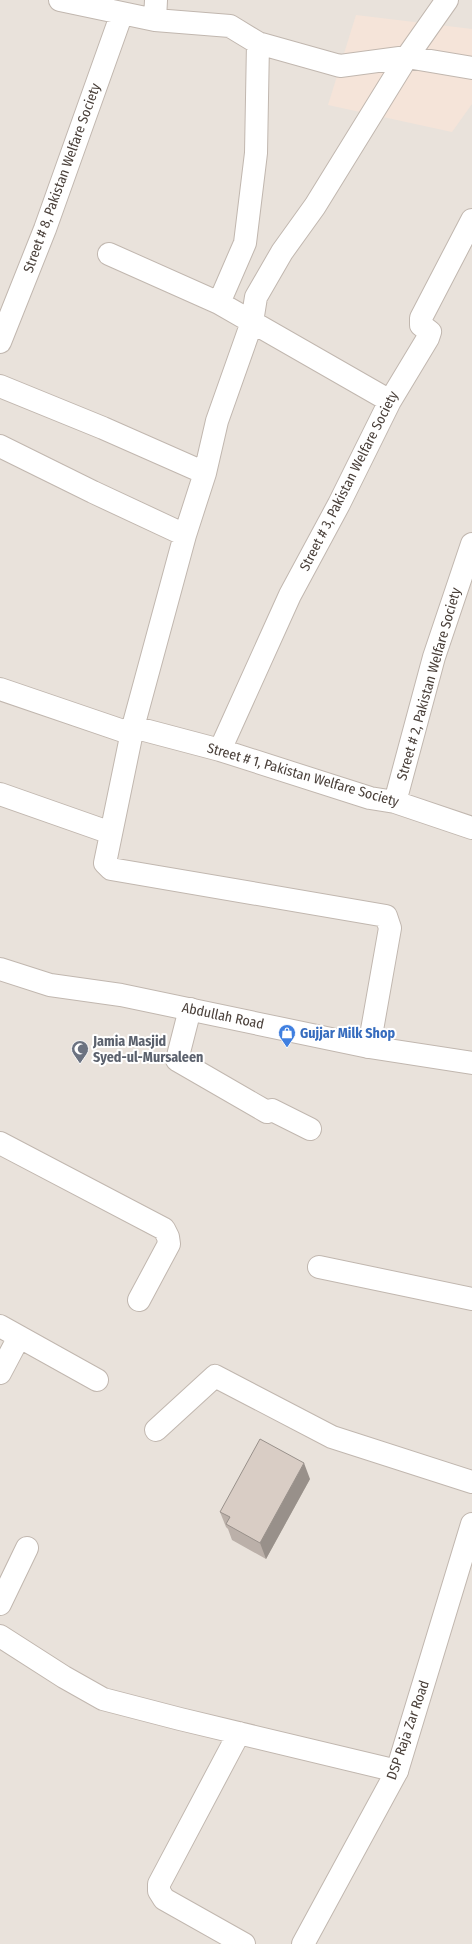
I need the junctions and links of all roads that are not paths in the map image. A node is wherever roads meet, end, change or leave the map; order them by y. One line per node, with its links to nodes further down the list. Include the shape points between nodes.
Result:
1 (60, 0): 4 (street)
2 (447, 0): 6 (street)
3 (156, 10): 4 (street); 5 (street, via 230,26)
4 (122, 13): 12 (street, Street # 8, Pakistan Welfare Society)
5 (258, 43): 6 (street, via 340,66); 10 (street, via 256,153 245,243)
6 (407, 57): 7 (street); 11 (street, via 258,293)
7 (472, 68)
8 (472, 220): 14 (street, Street # 3, Pakistan Welfare Society, via 421,318 421,325 430,332 428,338)
9 (109, 254): 10 (street)
10 (219, 302): 11 (street)
11 (252, 322): 14 (street); 16 (street, via 217,421)
12 (0, 342)
13 (0, 386): 16 (street)
14 (390, 401): 21 (street, Street # 3, Pakistan Welfare Society, via 290,595)
15 (0, 446): 17 (street)
16 (205, 473): 17 (street)
17 (185, 535): 20 (street)
18 (472, 544): 23 (street, Street # 2, Pakistan Welfare Society, via 434,657)
19 (0, 689): 20 (street, Street # 1, Pakistan Welfare Society)
20 (133, 730): 21 (street, Street # 1, Pakistan Welfare Society); 25 (street)
21 (220, 750): 23 (street, Street # 1, Pakistan Welfare Society, via 370,798)
22 (0, 794): 25 (street)
23 (395, 802): 24 (street, Street # 1, Pakistan Welfare Society)
24 (472, 828)
25 (111, 833): 28 (street, via 105,863 111,869 386,916 390,928)
26 (0, 969): 27 (street, Abdullah Road, via 50,986 121,995)
27 (190, 1009): 28 (street, Abdullah Road); 30 (street, via 177,1060 267,1112 272,1110)
28 (369, 1047): 29 (street, Abdullah Road)
29 (472, 1063)
30 (310, 1129)
31 (0, 1143): 34 (street, via 164,1230 169,1244)
32 (319, 1267): 33 (street)
33 (472, 1299)
34 (139, 1300)
35 (0, 1326): 36 (street)
36 (19, 1337): 37 (street); 38 (street)
37 (0, 1373)
38 (97, 1380)
39 (156, 1430): 40 (street, via 215,1376 332,1437)
40 (472, 1482)
41 (472, 1524): 46 (street, DSP Raja Zar Road)
42 (27, 1548): 43 (street)
43 (0, 1604)
44 (1, 1638): 45 (street, via 103,1698)
45 (239, 1733): 46 (street); 47 (street, via 158,1884 164,1898)
46 (397, 1771): 48 (street, DSP Raja Zar Road)
47 (244, 1944)
48 (303, 1944)

